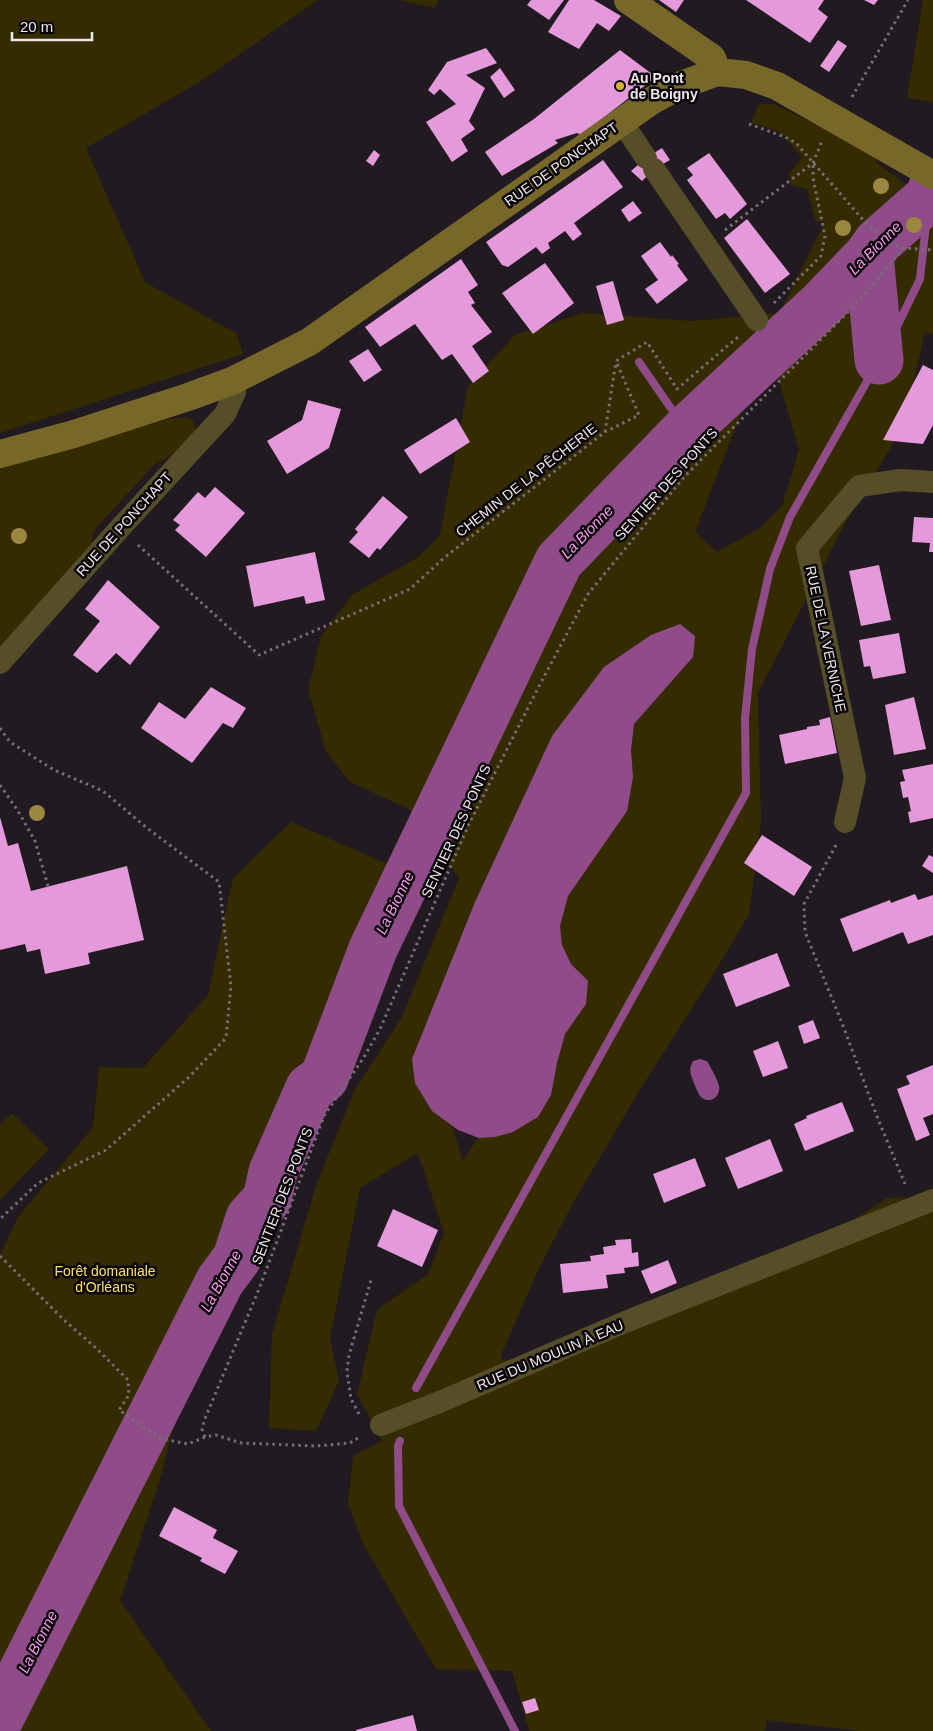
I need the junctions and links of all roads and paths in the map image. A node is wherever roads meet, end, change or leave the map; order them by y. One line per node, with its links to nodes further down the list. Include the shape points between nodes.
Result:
1 (628, 0): 3 (street, via 712,58)
2 (908, 0): 4 (path)
3 (717, 72): 5 (street, RUE DE PONCHAPT, via 681,85); 9 (street, RUE DE PONCHAPT, via 746,75 777,86)
4 (848, 105)
5 (622, 122): 10 (street); 15 (street, RUE DE PONCHAPT, via 309,342)
6 (749, 124): 8 (path, via 796,143)
7 (823, 140): 8 (path)
8 (813, 162): 10 (path); 11 (path, via 865,222 889,243); 13 (path, via 813,178 825,236 821,256)
9 (933, 175)
10 (705, 245): 13 (street)
11 (902, 248): 12 (path); 30 (path, SENTIER DES PONTS, via 851,309 685,476 588,594 468,826 380,1029 324,1116 204,1421)
12 (933, 250)
13 (757, 320): 14 (path, via 677,390 647,342)
14 (616, 361): 16 (path); 16 (path, CHEMIN DE LA PÊCHERIE, via 639,415)
15 (232, 380): 17 (street, RUE DE PONCHAPT, via 84,431); 19 (street, RUE DE PONCHAPT, via 235,392 225,414)
16 (605, 432): 19 (path, CHEMIN DE LA PÊCHERIE, via 445,557 410,589 259,655)
17 (0, 454)
18 (933, 482): 23 (street, RUE DE LA VERNICHE, via 901,480 859,486 807,548 855,778)
19 (120, 528): 20 (street, RUE DE PONCHAPT)
20 (0, 663)
21 (0, 728): 26 (path, via 10,742 54,770 103,791 219,882 231,986 226,1038 189,1077 106,1150 38,1183)
22 (0, 785): 24 (path, via 35,841)
23 (845, 822): 25 (path, via 832,854 804,904 805,932 878,1119)
24 (48, 886)
25 (924, 1204): 29 (street, RUE DU MOULIN À EAU, via 626,1322)
26 (0, 1218)
27 (0, 1256): 30 (path, via 128,1380 129,1395 119,1410 159,1438 188,1444)
28 (372, 1277): 29 (path, via 347,1371 351,1399)
29 (375, 1428): 30 (path, via 350,1443 316,1446 241,1443 216,1435)
30 (205, 1437)

